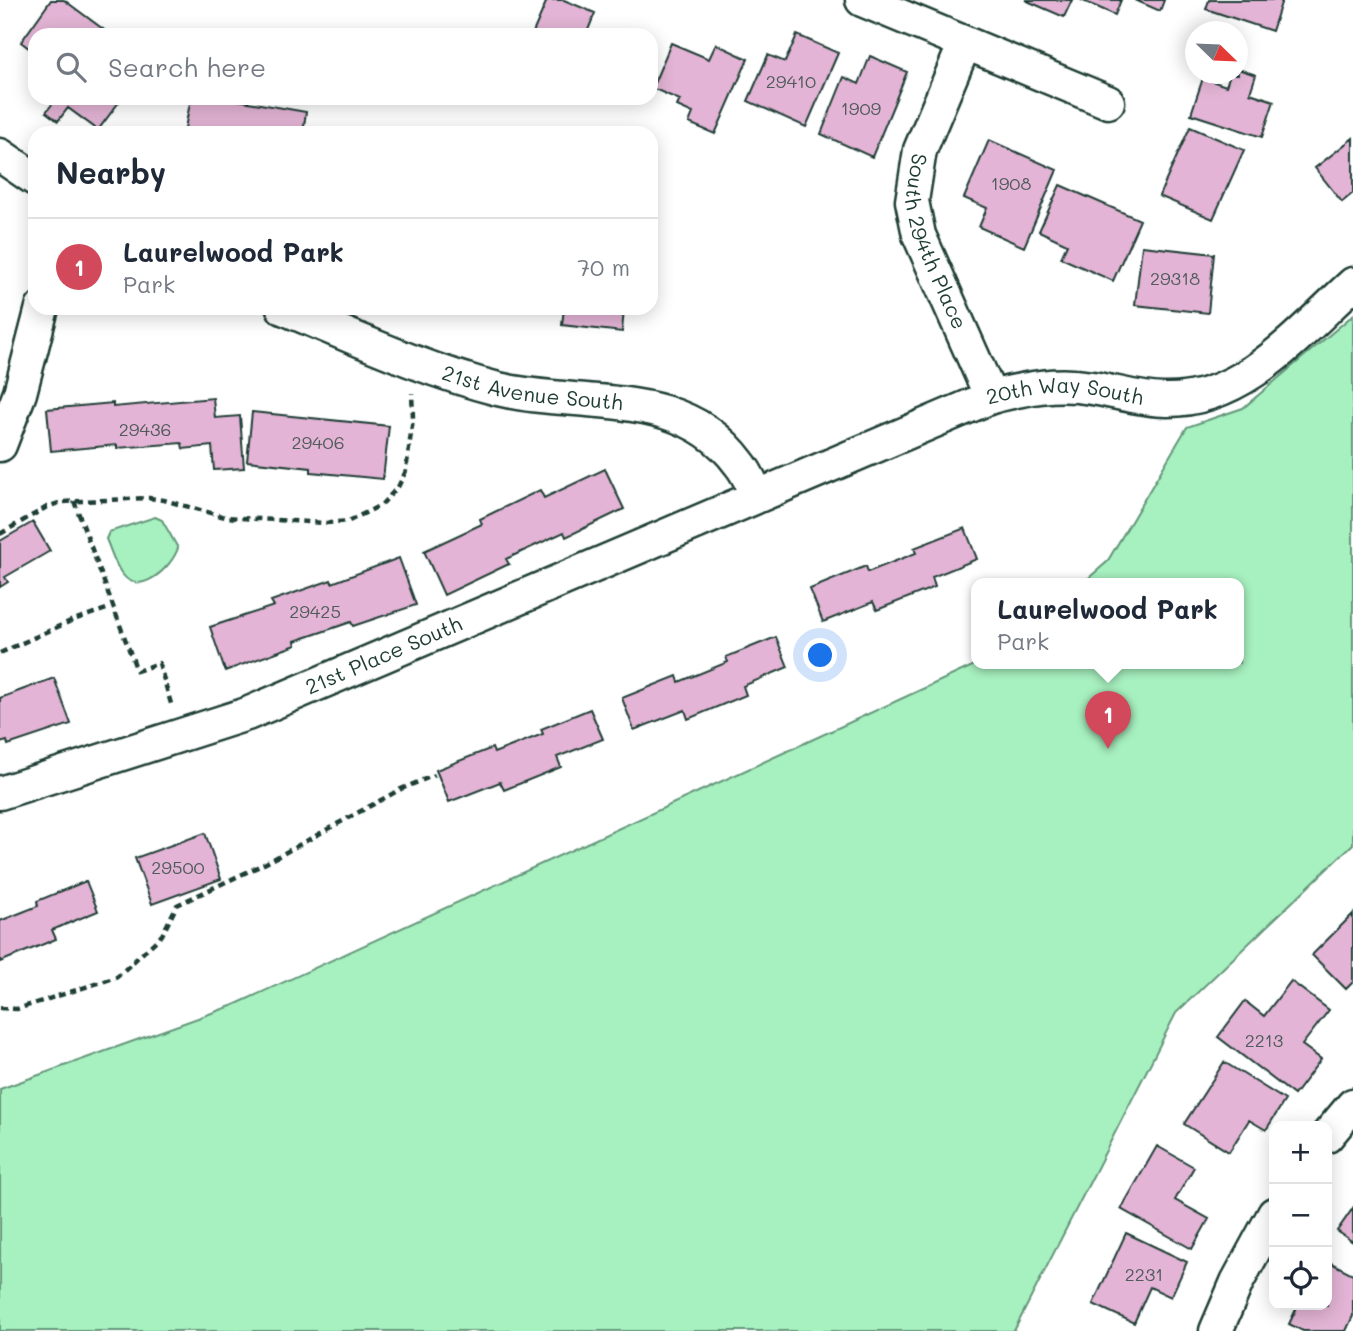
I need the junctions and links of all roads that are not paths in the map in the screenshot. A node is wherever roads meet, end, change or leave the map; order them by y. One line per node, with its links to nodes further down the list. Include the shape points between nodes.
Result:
1 (862, 0): 2 (street)
2 (965, 43): 3 (street); 9 (street, South 294th Place, via 920,150 912,201 919,235)
3 (1108, 102)
4 (0, 155): 5 (street)
5 (28, 174)
6 (1353, 284): 9 (street, 20th Way South, via 1276,354 1216,392 1166,400 1056,384)
7 (41, 315): 10 (street)
8 (300, 315): 11 (street, 21st Avenue South, via 497,388 538,397 632,403 688,420 725,446)
9 (991, 397): 11 (street, 20th Way South)
10 (0, 445)
11 (757, 495): 12 (street, 21st Place South, via 260,708)
12 (0, 793)
13 (1353, 1105): 14 (street)
14 (1332, 1130)
15 (1269, 1223): 16 (street)
16 (1216, 1331)

